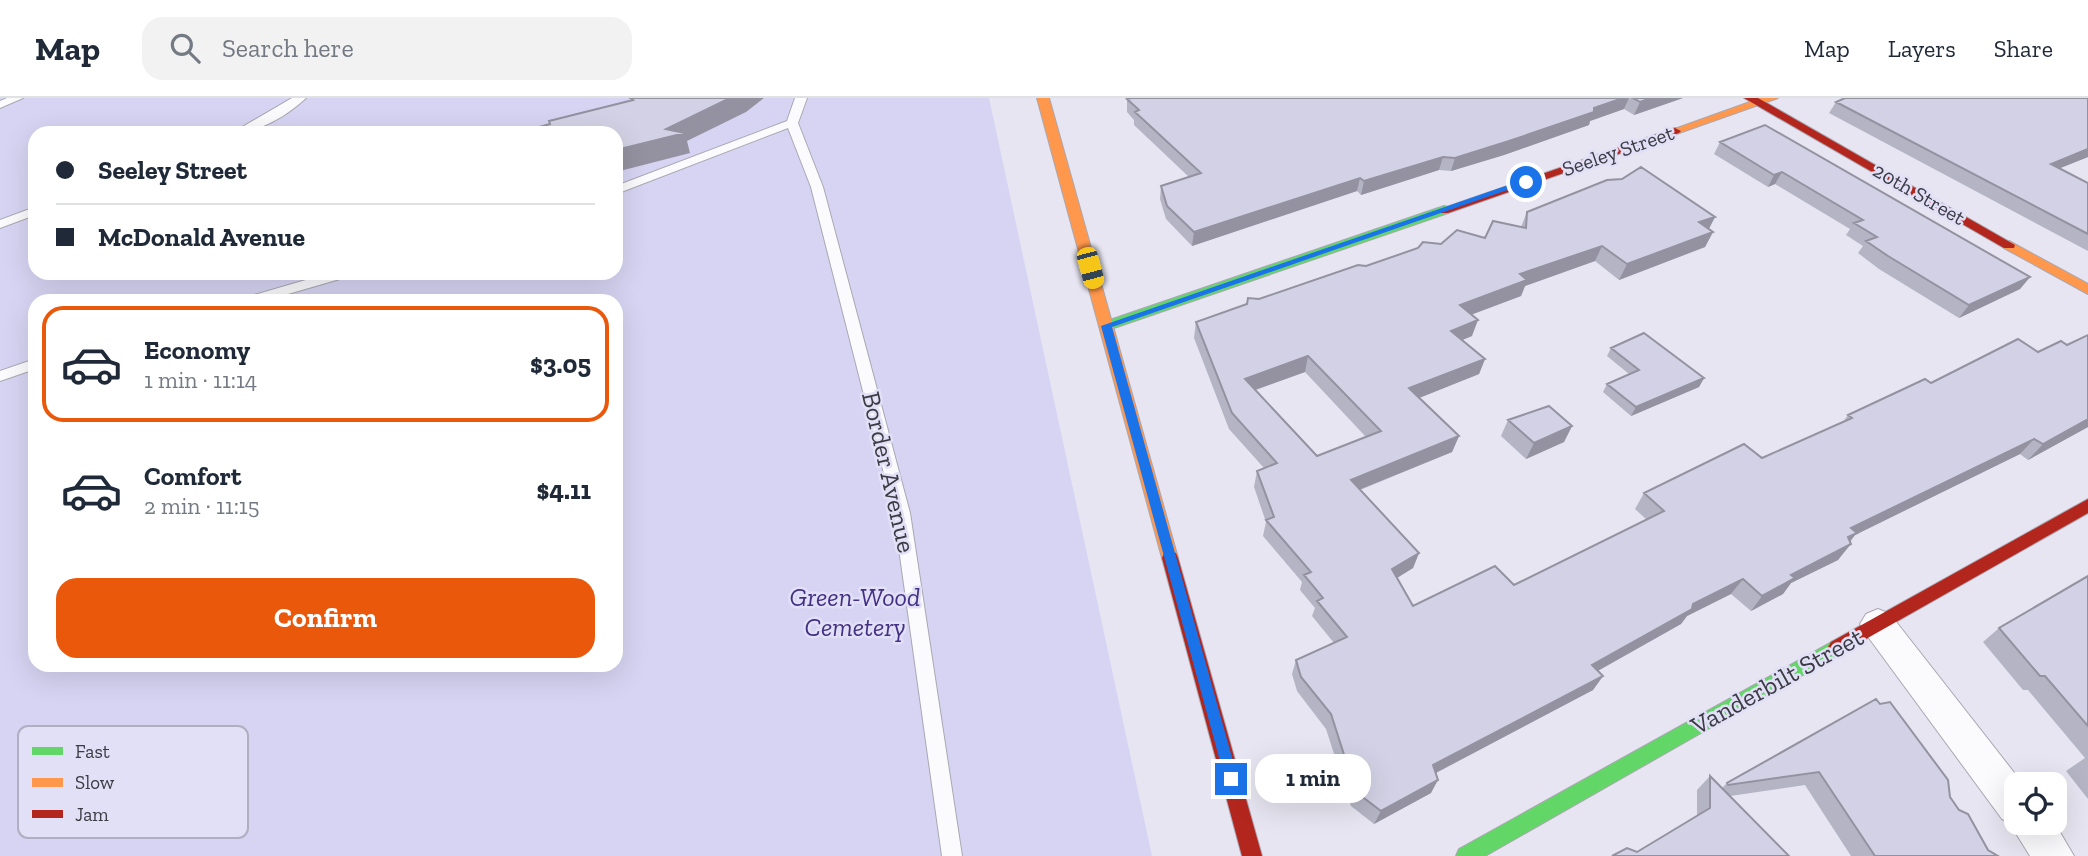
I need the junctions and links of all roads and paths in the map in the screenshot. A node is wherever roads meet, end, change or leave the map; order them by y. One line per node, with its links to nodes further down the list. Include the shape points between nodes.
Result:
1 (17, 98): 6 (lane)
2 (300, 98): 8 (lane)
3 (801, 98): 7 (lane)
4 (1043, 98): 15 (street)
5 (1760, 100): 13 (street, 20th Street); 15 (street, Seeley Street)
6 (0, 105)
7 (792, 123): 9 (lane); 22 (lane, Border Avenue, via 817,187 902,513)
8 (255, 126)
9 (623, 187)
10 (28, 214): 11 (lane)
11 (0, 224)
12 (321, 280): 14 (lane)
13 (2088, 290)
14 (273, 294)
15 (1106, 326): 23 (street)
16 (28, 366): 17 (lane)
17 (0, 376)
18 (2088, 505): 19 (street, Vanderbilt Street)
19 (1878, 624): 20 (street); 24 (street, Vanderbilt Street)
20 (2004, 790)
21 (2039, 835): 25 (street)
22 (952, 856)
23 (1252, 856)
24 (1466, 856)
25 (2054, 856)

